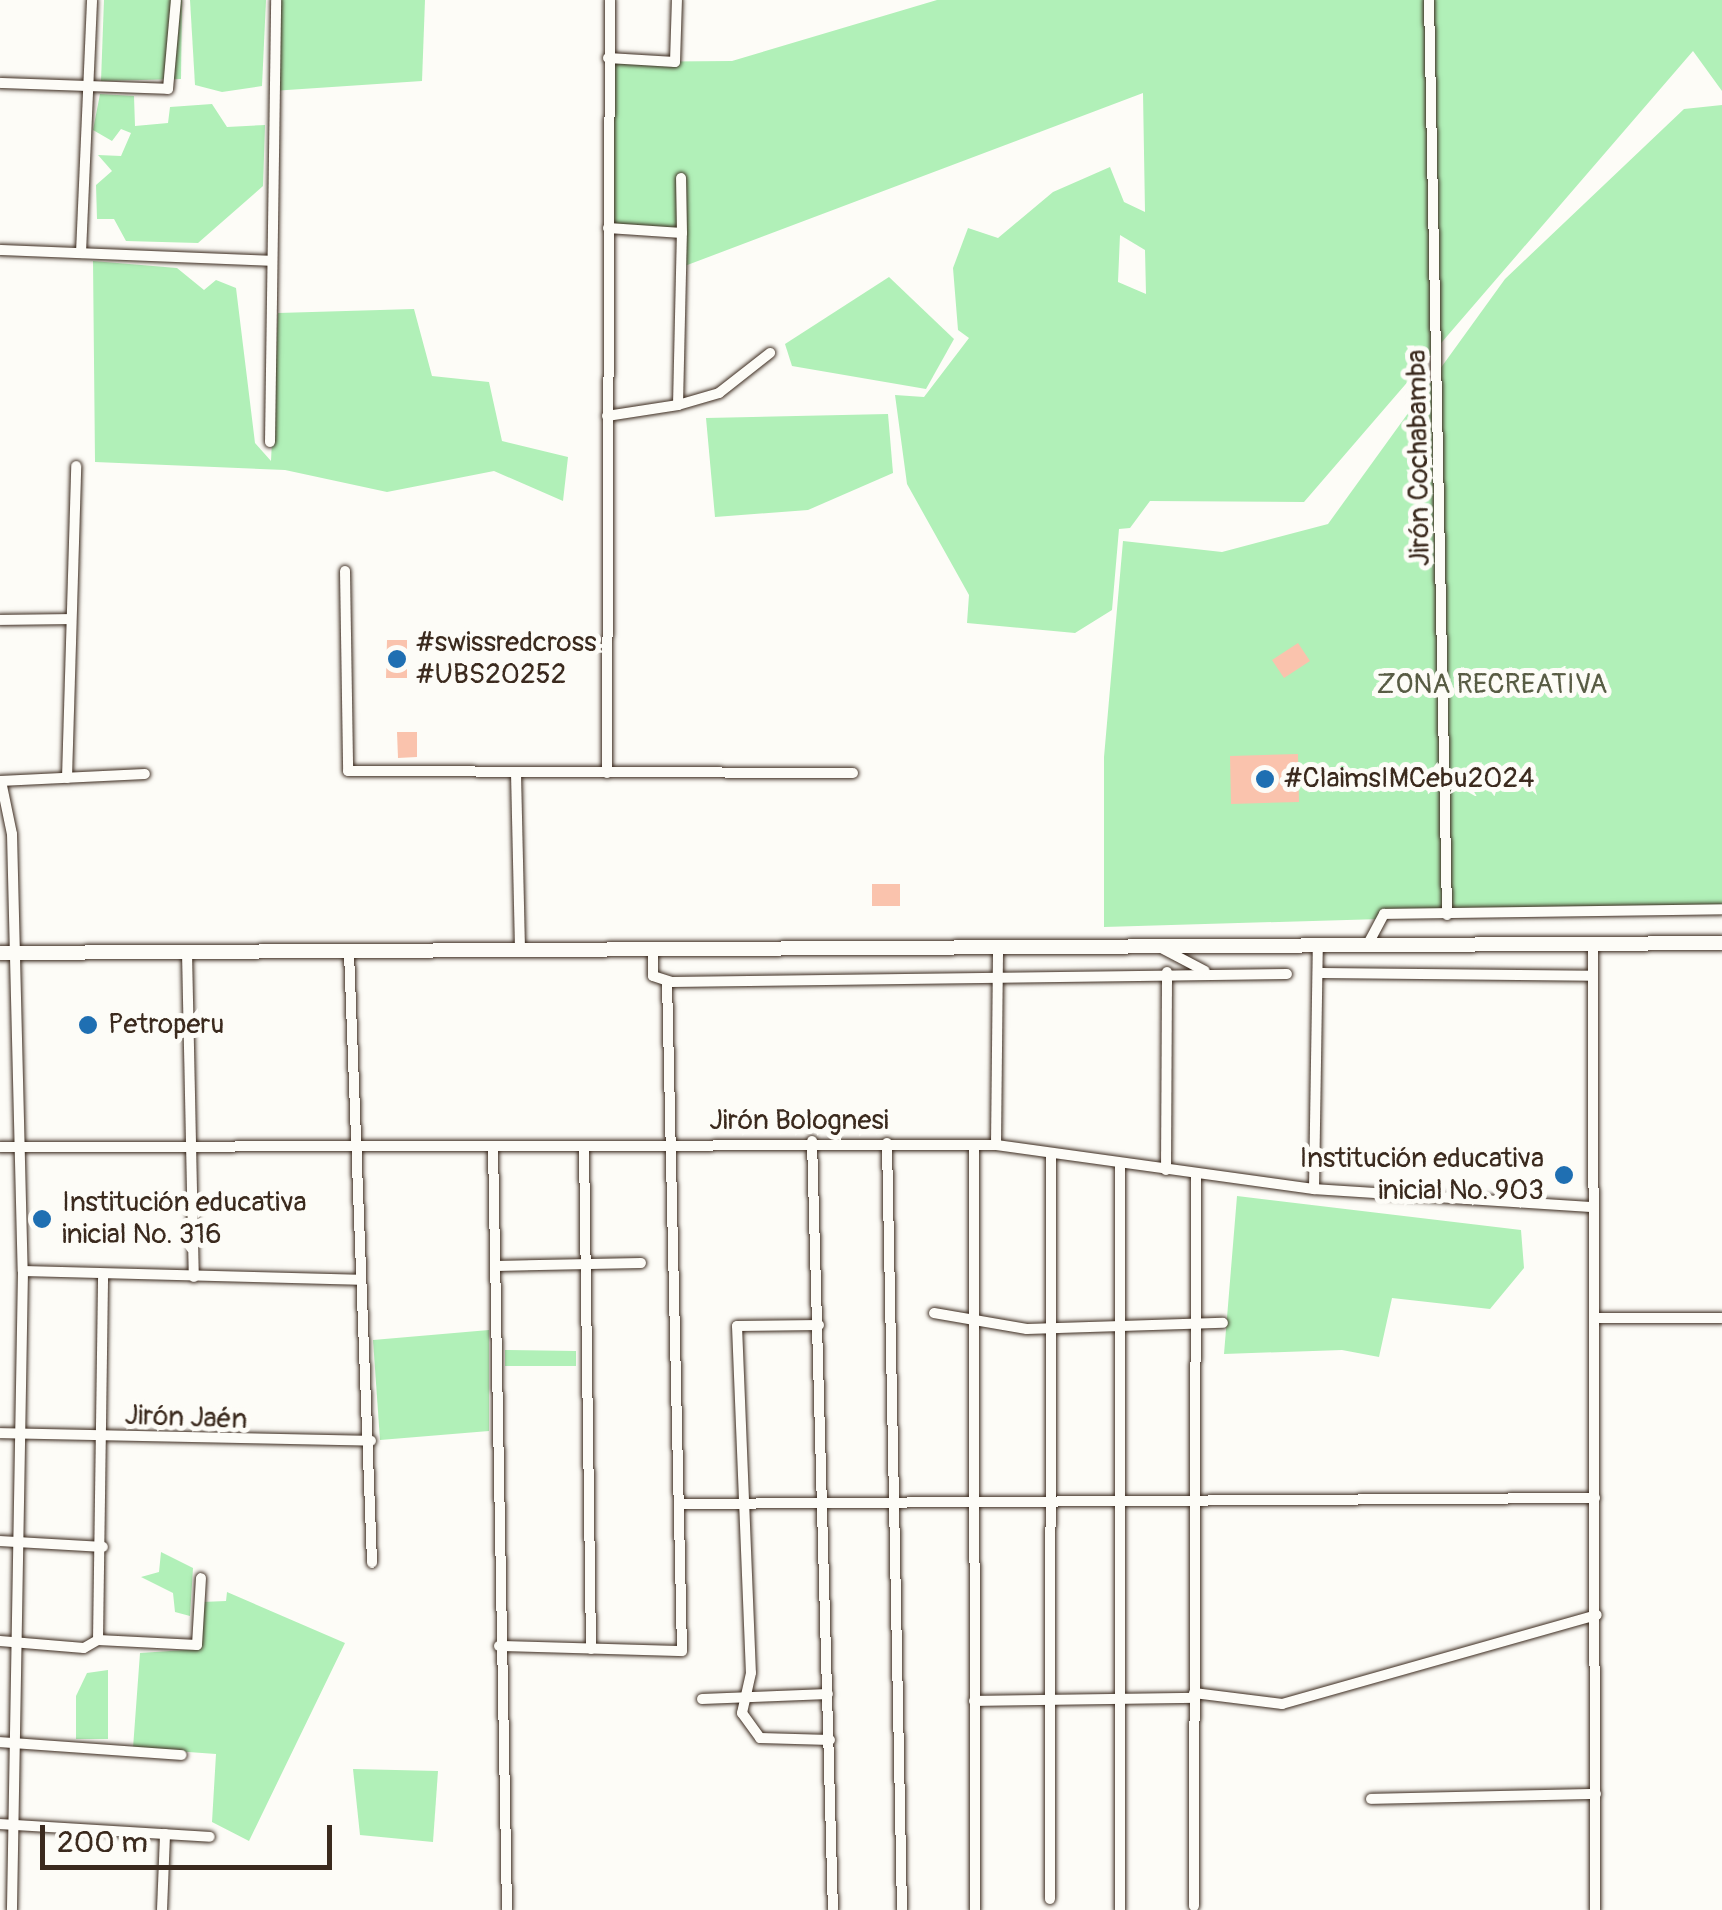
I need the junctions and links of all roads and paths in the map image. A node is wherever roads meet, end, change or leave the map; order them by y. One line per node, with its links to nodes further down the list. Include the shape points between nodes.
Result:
1 (92, 0): 9 (street)
2 (176, 0): 9 (street, via 172,85)
3 (276, 0): 15 (street)
4 (610, 0): 7 (street)
5 (677, 0): 7 (street, via 676,62)
6 (1429, 0): 31 (street, Jirón Cochabamba)
7 (608, 58): 11 (street)
8 (0, 83): 9 (street)
9 (91, 88): 14 (street)
10 (682, 178): 12 (street)
11 (608, 228): 12 (street); 18 (street)
12 (682, 233): 17 (street)
13 (0, 250): 14 (street)
14 (81, 252): 15 (street)
15 (271, 261): 19 (street)
16 (770, 354): 17 (street, via 719,393)
17 (678, 405): 18 (street)
18 (607, 416): 26 (street)
19 (270, 442)
20 (76, 466): 22 (street)
21 (345, 571): 25 (street, via 348,771)
22 (70, 619): 23 (street); 28 (street)
23 (0, 620)
24 (853, 772): 26 (street)
25 (516, 773): 26 (street); 42 (street)
26 (606, 773)
27 (145, 774): 28 (street)
28 (68, 778): 29 (street)
29 (1, 781): 39 (street, via 12,834)
30 (1722, 909): 31 (street)
31 (1447, 915): 33 (street, via 1384,914)
32 (1318, 944): 33 (highway); 37 (highway); 45 (street)
33 (1368, 944): 34 (highway)
34 (1592, 944): 35 (highway); 47 (street)
35 (1722, 944)
36 (998, 948): 37 (highway); 38 (highway); 48 (street)
37 (1162, 948): 44 (street)
38 (654, 949): 42 (highway); 49 (street, via 653,976)
39 (5, 952): 40 (highway); 56 (street)
40 (188, 952): 41 (highway); 53 (street)
41 (349, 952): 42 (highway); 51 (street)
42 (520, 952)
43 (1166, 972): 44 (street); 48 (street, via 1156,980); 63 (street)
44 (1206, 972): 46 (street)
45 (1321, 973): 47 (street); 65 (street)
46 (1287, 974)
47 (1593, 976): 66 (street)
48 (999, 978): 49 (street); 55 (street)
49 (667, 982): 54 (street)
50 (812, 1141): 52 (street, Jirón Bolognesi); 54 (street, Jirón Bolognesi); 80 (street)
51 (354, 1143): 53 (street, Jirón Bolognesi); 57 (street, Jirón Bolognesi); 73 (street)
52 (887, 1143): 59 (street, Jirón Bolognesi); 92 (street)
53 (189, 1145): 56 (street, Jirón Bolognesi); 72 (street)
54 (676, 1145): 58 (street, Jirón Bolognesi); 95 (street)
55 (996, 1145): 59 (street, Jirón Bolognesi); 61 (street, Jirón Bolognesi)
56 (20, 1146): 60 (street, Jirón Bolognesi); 70 (street)
57 (493, 1146): 58 (street, Jirón Bolognesi); 69 (street)
58 (584, 1146): 68 (street)
59 (974, 1146): 77 (street)
60 (0, 1147)
61 (1052, 1156): 62 (street, Jirón Bolognesi); 82 (street)
62 (1120, 1166): 63 (street, Jirón Bolognesi); 81 (street)
63 (1166, 1170): 64 (street, Jirón Bolognesi)
64 (1196, 1174): 65 (street, Jirón Bolognesi); 79 (street)
65 (1314, 1189): 66 (street, Jirón Bolognesi)
66 (1593, 1207): 75 (street)
67 (641, 1264): 68 (street)
68 (581, 1265): 69 (street); 105 (street)
69 (496, 1266): 104 (street)
70 (23, 1271): 71 (street); 84 (street)
71 (102, 1274): 72 (street); 85 (street)
72 (194, 1277): 73 (street)
73 (359, 1280): 86 (street)
74 (934, 1313): 77 (street)
75 (1594, 1318): 76 (street); 89 (street)
76 (1722, 1318)
77 (977, 1323): 82 (street); 93 (street)
78 (1224, 1323): 79 (street)
79 (1193, 1324): 81 (street); 90 (street)
80 (819, 1325): 91 (street); 94 (street, via 737,1326)
81 (1120, 1327): 82 (street); 88 (street)
82 (1052, 1329): 87 (street)
83 (0, 1434): 84 (street, Jirón Jaén)
84 (17, 1435): 85 (street, Jirón Jaén); 97 (street)
85 (103, 1439): 86 (street, Jirón Jaén); 98 (street)
86 (371, 1441): 99 (street)
87 (1051, 1496): 88 (street); 93 (street); 111 (street)
88 (1118, 1498): 90 (street); 112 (street)
89 (1595, 1498): 90 (street); 101 (street)
90 (1192, 1499): 107 (street)
91 (826, 1500): 92 (street); 94 (street); 106 (street)
92 (894, 1500): 93 (street); 128 (street)
93 (976, 1500): 110 (street)
94 (742, 1503): 95 (street); 108 (street)
95 (681, 1504): 105 (street, via 682,1651)
96 (0, 1541): 97 (street)
97 (13, 1542): 98 (street); 103 (street)
98 (103, 1547): 102 (street)
99 (372, 1563)
100 (200, 1578): 102 (street, via 196,1645)
101 (1596, 1615): 107 (street, via 1282,1704); 116 (street)
102 (98, 1640): 103 (street, via 84,1648)
103 (6, 1641): 114 (street)
104 (499, 1646): 105 (street); 126 (street)
105 (591, 1648)
106 (828, 1694): 108 (street); 113 (street)
107 (1194, 1695): 112 (street); 123 (street)
108 (745, 1698): 109 (street); 113 (street, via 743,1725 760,1738)
109 (702, 1699)
110 (974, 1700): 111 (street); 129 (street)
111 (1049, 1700): 112 (street); 122 (street)
112 (1118, 1700): 130 (street)
113 (830, 1740): 127 (street)
114 (6, 1742): 115 (street); 119 (street)
115 (182, 1754)
116 (1596, 1794): 117 (street); 131 (street)
117 (1371, 1799)
118 (0, 1824): 119 (street)
119 (14, 1825): 120 (street); 124 (street)
120 (165, 1834): 121 (street); 125 (street)
121 (210, 1837)
122 (1050, 1900)
123 (1194, 1906)
124 (12, 1910)
125 (162, 1910)
126 (507, 1910)
127 (833, 1910)
128 (902, 1910)
129 (975, 1910)
130 (1120, 1910)
131 (1595, 1910)

